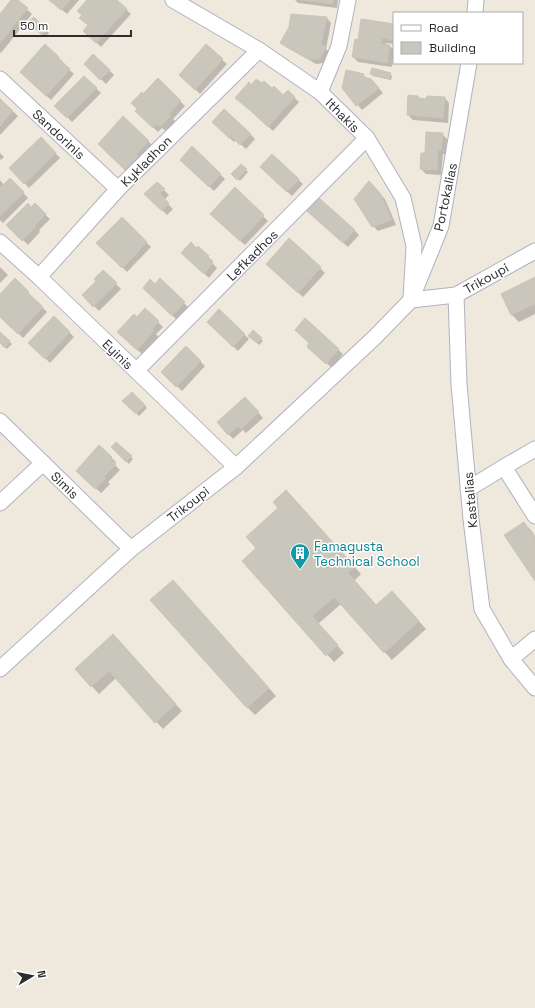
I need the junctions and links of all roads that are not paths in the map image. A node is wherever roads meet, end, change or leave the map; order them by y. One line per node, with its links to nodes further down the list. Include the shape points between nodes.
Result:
1 (173, 0): 5 (street, Ithakis)
2 (348, 0): 8 (street, via 339,46)
3 (476, 0): 4 (street)
4 (475, 12)
5 (259, 50): 8 (street, Ithakis); 10 (street, Kykladhon)
6 (469, 64): 15 (street, Portokalias, via 441,226)
7 (0, 79): 10 (street, Sandorinis)
8 (320, 92): 9 (street, Ithakis)
9 (367, 138): 15 (street, Ithakis, via 403,198 414,246); 17 (street, Lefkadhos)
10 (118, 189): 13 (street, Kykladhon)
11 (0, 242): 13 (street, Eyinis)
12 (535, 251): 14 (street, Trikoupi)
13 (39, 277): 17 (street, Eyinis)
14 (456, 295): 15 (street, Trikoupi); 23 (street, Kastalias, via 459,384)
15 (411, 300): 16 (street, Portokalias)
16 (375, 337): 22 (street, Trikoupi)
17 (136, 371): 22 (street, Eyinis)
18 (0, 421): 20 (street, Simis)
19 (535, 449): 21 (street)
20 (43, 463): 24 (street); 26 (street, Simis)
21 (504, 466): 23 (street); 25 (street)
22 (236, 467): 26 (street, Trikoupi)
23 (468, 489): 28 (street, Kastalias, via 482,609)
24 (0, 503)
25 (535, 516)
26 (131, 549): 29 (street, Trikoupi)
27 (535, 639): 28 (street)
28 (511, 659): 30 (street, Kastalias)
29 (0, 669)
30 (535, 688)

